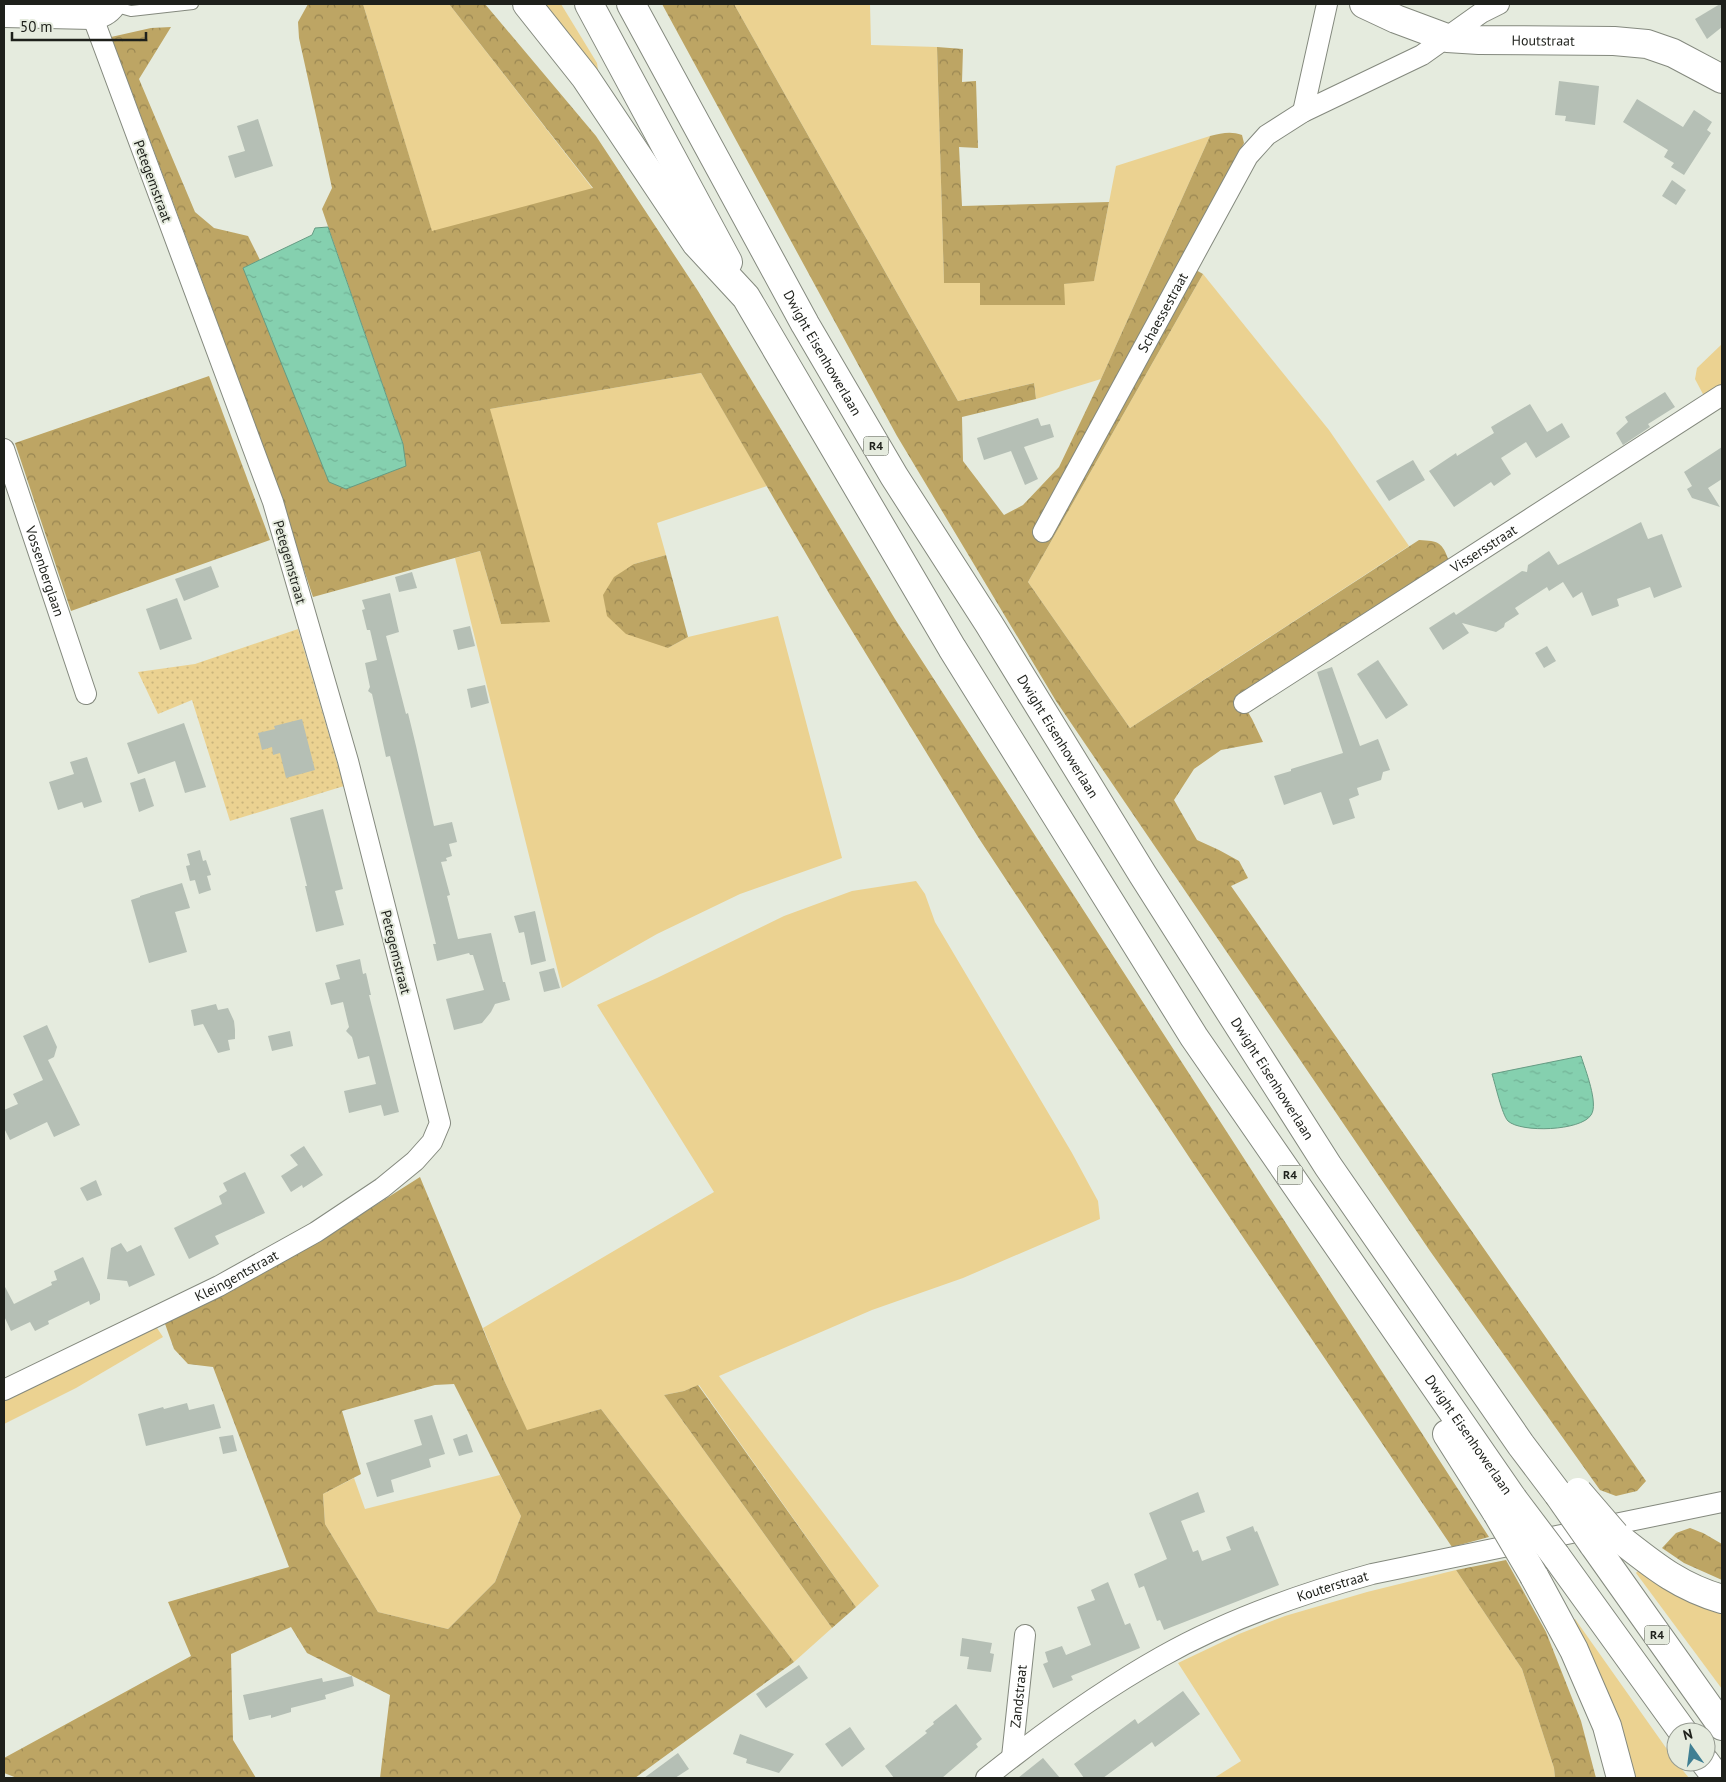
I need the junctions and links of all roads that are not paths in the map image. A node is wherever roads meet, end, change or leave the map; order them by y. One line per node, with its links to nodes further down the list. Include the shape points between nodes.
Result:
1 (193, 4): 8 (lane, via 131,11)
2 (527, 4): 13 (main road, via 585,77 696,243)
3 (589, 4): 13 (main road, R4)
4 (631, 4): 23 (main road, Dwight Eisenhowerlaan / R4, bridge, via 805,324 894,476 1143,875 1328,1166 1521,1445 1549,1456 1568,1493)
5 (1327, 4): 12 (street)
6 (1364, 4): 10 (main road, Houtstraat)
7 (1499, 4): 10 (street, Schaessestraat)
8 (105, 8): 9 (main road); 19 (street, Petegemstraat, via 273,502 348,761)
9 (4, 13)
10 (1447, 38): 11 (main road, Houtstraat, via 1647,44 1679,56); 12 (street, Schaessestraat, via 1422,55)
11 (1722, 79)
12 (1303, 112): 16 (street, Schaessestraat, via 1267,135 1248,156)
13 (746, 297): 22 (main road, Dwight Eisenhowerlaan / R4, via 952,648 1194,1037 1406,1343)
14 (1722, 394): 18 (street, Vissersstraat)
15 (4, 449): 17 (street, Vossenberglaan)
16 (1042, 532)
17 (86, 694)
18 (1244, 703)
19 (440, 1123): 20 (street, Kleingentstraat, via 432,1142 415,1162 316,1232 219,1286)
20 (4, 1390)
21 (1722, 1502): 28 (street, Kouterstraat, via 1372,1574 1325,1587 1212,1631 1161,1657 1082,1707)
22 (1505, 1506): 26 (main road, R4, bridge, via 1556,1556); 30 (main road, bridge, via 1534,1576 1574,1650 1608,1726)
23 (1604, 1539): 24 (main road, via 1675,1581); 27 (main road, R4)
24 (1722, 1599)
25 (1025, 1635): 28 (street, Zandstraat)
26 (1676, 1722)
27 (1722, 1726)
28 (1012, 1757): 29 (street, Kouterstraat)
29 (986, 1778)
30 (1621, 1778)

